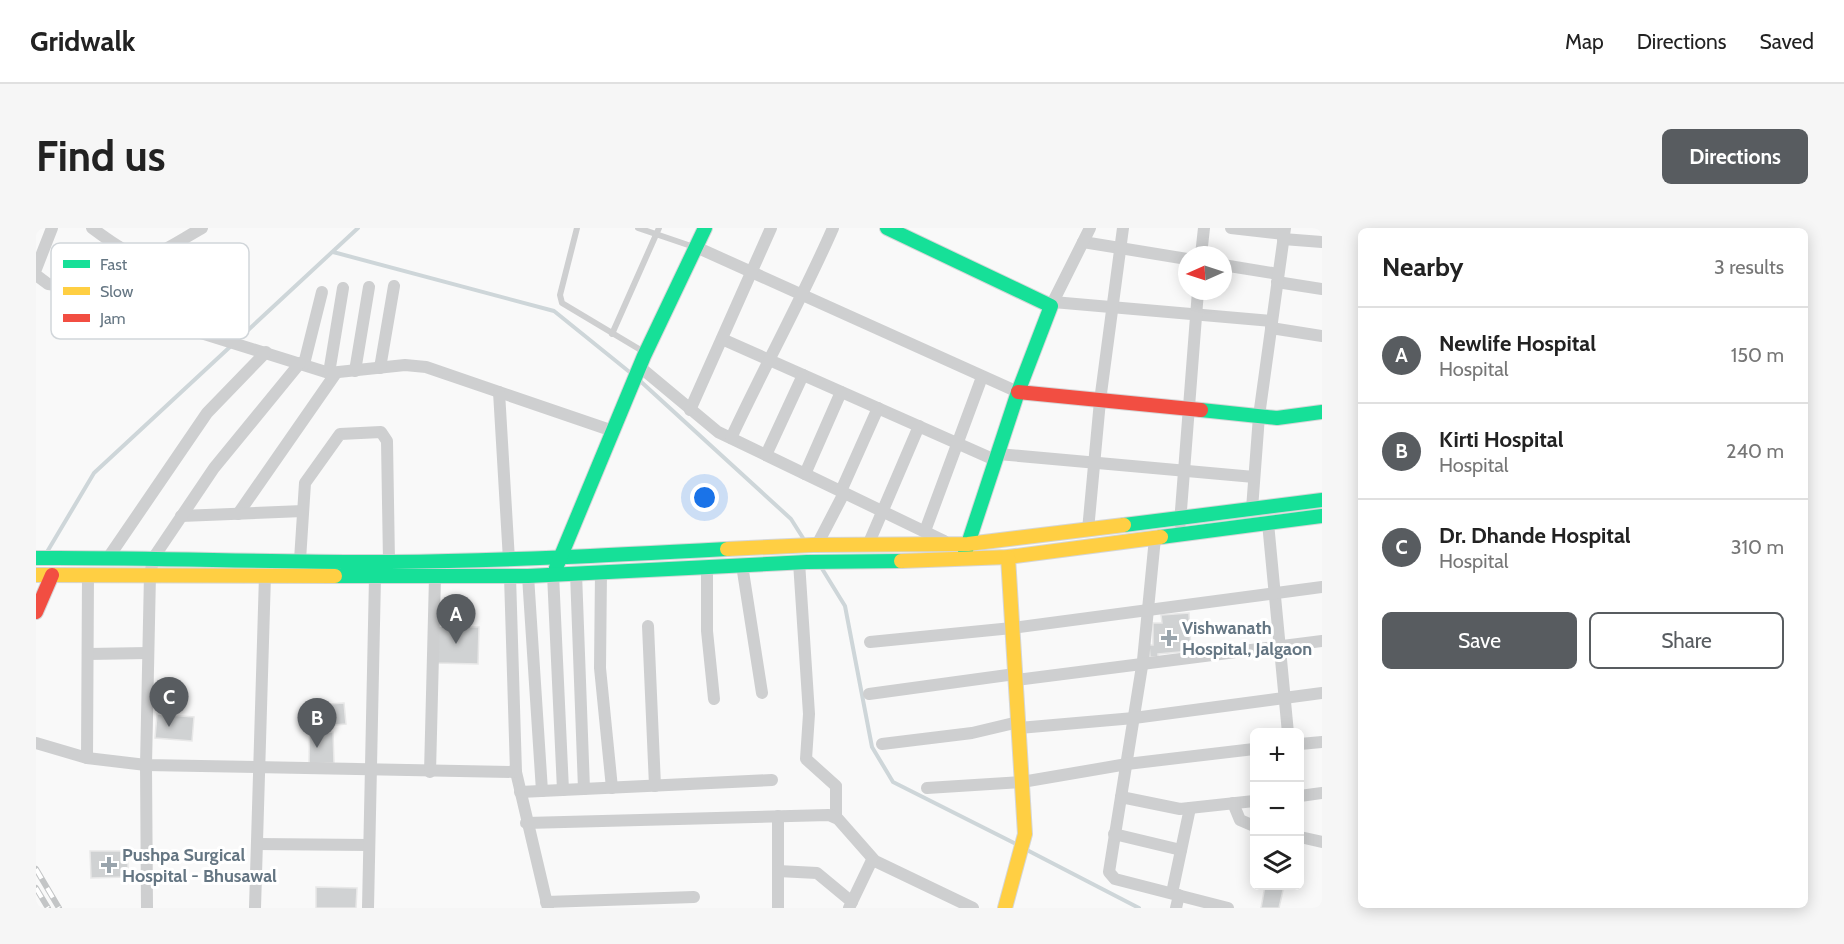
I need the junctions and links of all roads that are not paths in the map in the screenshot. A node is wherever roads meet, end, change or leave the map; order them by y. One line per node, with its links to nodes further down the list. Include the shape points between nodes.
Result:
1 (51, 228): 25 (street)
2 (92, 228): 18 (street)
3 (202, 228): 19 (street)
4 (577, 228): 41 (lane, via 560,299)
5 (638, 228): 14 (lane)
6 (705, 228): 21 (main road)
7 (771, 228): 26 (street)
8 (833, 228): 35 (street)
9 (887, 228): 37 (main road)
10 (1090, 228): 16 (street)
11 (1123, 228): 22 (street)
12 (1204, 228): 20 (street)
13 (1231, 228): 15 (street)
14 (657, 231): 21 (lane); 41 (lane)
15 (1284, 234): 17 (street); 28 (street)
16 (1083, 242): 22 (street); 37 (street)
17 (1322, 242)
18 (113, 243)
19 (176, 243)
20 (1202, 246)
21 (696, 248): 26 (street); 46 (main road)
22 (1120, 248): 23 (street); 38 (street)
23 (1178, 258)
24 (1232, 268): 28 (street)
25 (36, 269)
26 (751, 274): 35 (street); 44 (street)
27 (36, 275): 29 (street)
28 (1278, 278): 33 (street); 40 (street)
29 (51, 284)
30 (394, 286): 50 (street)
31 (369, 287): 51 (street)
32 (343, 288): 52 (street)
33 (1322, 289)
34 (322, 292): 48 (street)
35 (802, 297): 47 (street); 54 (street)
36 (1197, 300): 39 (street)
37 (1052, 304): 38 (street); 57 (main road)
38 (1112, 306): 39 (street); 58 (street)
39 (1196, 314): 40 (street); 60 (street)
40 (1271, 325): 42 (street); 63 (street)
41 (612, 334): 46 (lane)
42 (1322, 336)
43 (222, 339): 45 (street)
44 (722, 339): 47 (street); 61 (street)
45 (263, 351): 48 (street); 94 (street, via 207,413)
46 (646, 353): 49 (main road)
47 (768, 359): 53 (street); 66 (street)
48 (302, 364): 52 (street); 80 (street, via 218,463)
49 (640, 367): 61 (street); 65 (main road)
50 (380, 368): 51 (street); 55 (street, via 426,367)
51 (355, 371): 52 (street)
52 (333, 373): 79 (street)
53 (803, 375): 56 (street); 68 (street)
54 (982, 377): 57 (street); 67 (street)
55 (499, 392): 65 (street); 98 (street)
56 (841, 392): 59 (street); 72 (street)
57 (1018, 392): 58 (main road); 69 (main road)
58 (1100, 400): 60 (main road); 70 (street)
59 (878, 408): 64 (street); 74 (street)
60 (1187, 409): 63 (main road); 71 (street)
61 (690, 410): 66 (street)
62 (1322, 412): 63 (main road, via 1277,418)
63 (1258, 416): 73 (street)
64 (919, 426): 67 (street); 78 (street)
65 (613, 431): 95 (main road)
66 (731, 438): 68 (street)
67 (957, 443): 69 (street); 85 (street)
68 (766, 455): 72 (street)
69 (997, 457): 70 (street); 90 (main road)
70 (1094, 461): 71 (street); 84 (street)
71 (1183, 471): 73 (street); 82 (street)
72 (805, 474): 74 (street)
73 (1254, 477): 76 (street)
74 (842, 492): 78 (street); 91 (street)
75 (1322, 500): 76 (main road)
76 (1252, 509): 82 (main road)
77 (303, 511): 79 (street); 97 (street); 100 (street, via 307,478 336,438 345,433 384,434)
78 (882, 511): 85 (street); 88 (street)
79 (238, 514): 80 (street)
80 (181, 516): 92 (street)
81 (1322, 516): 83 (main road)
82 (1180, 519): 84 (main road); 86 (street)
83 (1268, 523): 86 (main road); 117 (street)
84 (1088, 530): 90 (main road)
85 (925, 531): 89 (street)
86 (1179, 535): 87 (main road)
87 (1155, 538): 93 (main road); 118 (street)
88 (868, 544): 89 (main road); 91 (main road)
89 (951, 544): 90 (main road)
90 (968, 544): 99 (main road)
91 (815, 545): 95 (main road)
92 (154, 557): 94 (main road); 97 (main road); 106 (street)
93 (1008, 557): 99 (main road); 121 (main road)
94 (108, 558): 96 (main road)
95 (560, 558): 98 (main road); 108 (main road)
96 (40, 559)
97 (300, 560): 100 (main road)
98 (509, 560): 100 (main road)
99 (963, 560): 101 (main road)
100 (389, 562)
101 (803, 562): 102 (main road); 165 (street, via 809,714 806,759 836,786)
102 (742, 565): 103 (main road); 129 (street)
103 (706, 567): 104 (main road); 133 (street)
104 (601, 572): 105 (main road); 152 (street, via 600,674)
105 (576, 573): 108 (main road); 154 (street)
106 (150, 574): 107 (main road); 111 (main road); 125 (street)
107 (265, 574): 112 (main road); 145 (street)
108 (553, 574): 114 (main road); 155 (street)
109 (37, 575): 110 (main road)
110 (52, 575): 111 (main road); 119 (main road)
111 (88, 575): 126 (street)
112 (375, 576): 115 (main road); 146 (street)
113 (510, 576): 114 (main road); 115 (main road); 148 (street)
114 (528, 576): 156 (street)
115 (435, 577): 147 (street)
116 (1322, 587): 117 (street)
117 (1275, 594): 118 (street); 124 (street)
118 (1148, 611): 121 (street); 127 (street)
119 (36, 612)
120 (648, 627): 151 (street)
121 (1012, 628): 123 (street); 128 (main road)
122 (1322, 641): 124 (street)
123 (870, 642)
124 (1280, 648): 127 (street); 132 (street)
125 (148, 653): 126 (street); 144 (street)
126 (88, 654): 142 (street)
127 (1142, 664): 128 (street); 134 (street)
128 (1015, 677): 131 (street); 135 (main road)
129 (762, 693)
130 (1322, 693): 132 (street)
131 (869, 694)
132 (1284, 698): 134 (street); 136 (street)
133 (714, 699)
134 (1134, 718): 135 (street); 143 (street)
135 (1018, 725): 139 (street); 150 (main road)
136 (1288, 728)
137 (1322, 742): 140 (street)
138 (36, 743): 142 (street)
139 (882, 744)
140 (1304, 744)
141 (1250, 750): 143 (street)
142 (87, 758): 144 (street)
143 (1127, 764): 150 (street); 160 (street)
144 (146, 765): 145 (street); 180 (street)
145 (260, 768): 146 (street); 171 (street)
146 (370, 771): 147 (street); 172 (street)
147 (430, 772): 148 (street)
148 (516, 772): 157 (street)
149 (772, 780): 151 (street)
150 (1022, 782): 153 (street); 185 (main road, via 1025,834)
151 (655, 786): 152 (street)
152 (612, 788): 154 (street)
153 (927, 788)
154 (584, 789): 155 (street)
155 (563, 790): 156 (street)
156 (542, 791): 157 (street)
157 (520, 792): 166 (street)
158 (1322, 793): 159 (street)
159 (1304, 795)
160 (1120, 797): 163 (street); 168 (street)
161 (1250, 802): 162 (street)
162 (1233, 804): 163 (street); 167 (street, via 1240,820)
163 (1190, 808): 173 (street)
164 (778, 816): 165 (street); 166 (street); 175 (street)
165 (836, 817): 174 (street)
166 (526, 824): 178 (street)
167 (1250, 824)
168 (1114, 834): 173 (street); 176 (street, via 1108,866 1111,876)
169 (1304, 838): 170 (street)
170 (1322, 842)
171 (257, 844): 172 (street); 181 (street)
172 (369, 845): 182 (street)
173 (1181, 850): 176 (street)
174 (872, 860): 179 (street); 184 (street)
175 (778, 871): 179 (street, via 817,873); 183 (street)
176 (1175, 894): 186 (street); 187 (street)
177 (694, 897): 178 (street)
178 (547, 905)
179 (850, 905)
180 (147, 908)
181 (255, 908)
182 (368, 908)
183 (778, 908)
184 (973, 908)
185 (1005, 908)
186 (1176, 908)
187 (1228, 908)

